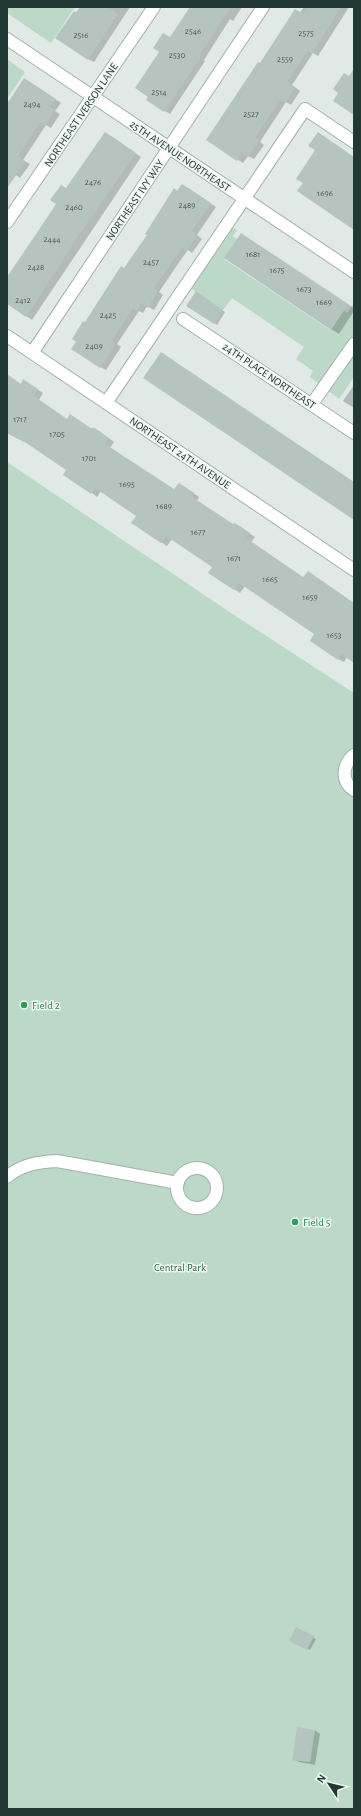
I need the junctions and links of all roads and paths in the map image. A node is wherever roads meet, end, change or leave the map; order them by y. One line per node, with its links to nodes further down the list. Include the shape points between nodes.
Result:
1 (154, 7): 4 (street, NORTHEAST IVERSON LANE)
2 (263, 7): 6 (street, NORTHEAST IVY WAY)
3 (7, 39): 4 (street, 25TH AVENUE NORTHEAST)
4 (92, 97): 6 (street, 25TH AVENUE NORTHEAST); 8 (street, NORTHEAST IVERSON LANE)
5 (354, 142): 7 (street, via 305,109)
6 (169, 148): 7 (street, 25TH AVENUE NORTHEAST); 13 (street, NORTHEAST IVY WAY)
7 (244, 198): 9 (street, 25TH AVENUE NORTHEAST); 14 (street)
8 (7, 222)
9 (354, 272)
10 (183, 319): 15 (street, 24TH PLACE NORTHEAST)
11 (7, 336): 13 (street, NORTHEAST 24TH AVENUE)
12 (354, 344): 15 (street)
13 (32, 352): 14 (street, NORTHEAST 24TH AVENUE)
14 (106, 403): 17 (street, NORTHEAST 24TH AVENUE)
15 (312, 404): 16 (street, 24TH PLACE NORTHEAST)
16 (354, 433)
17 (354, 570)
18 (354, 755): 19 (street, via 349,759 344,771 348,784)
19 (354, 790)
20 (7, 1177): 21 (street, via 34,1163 57,1161)
21 (178, 1183)

